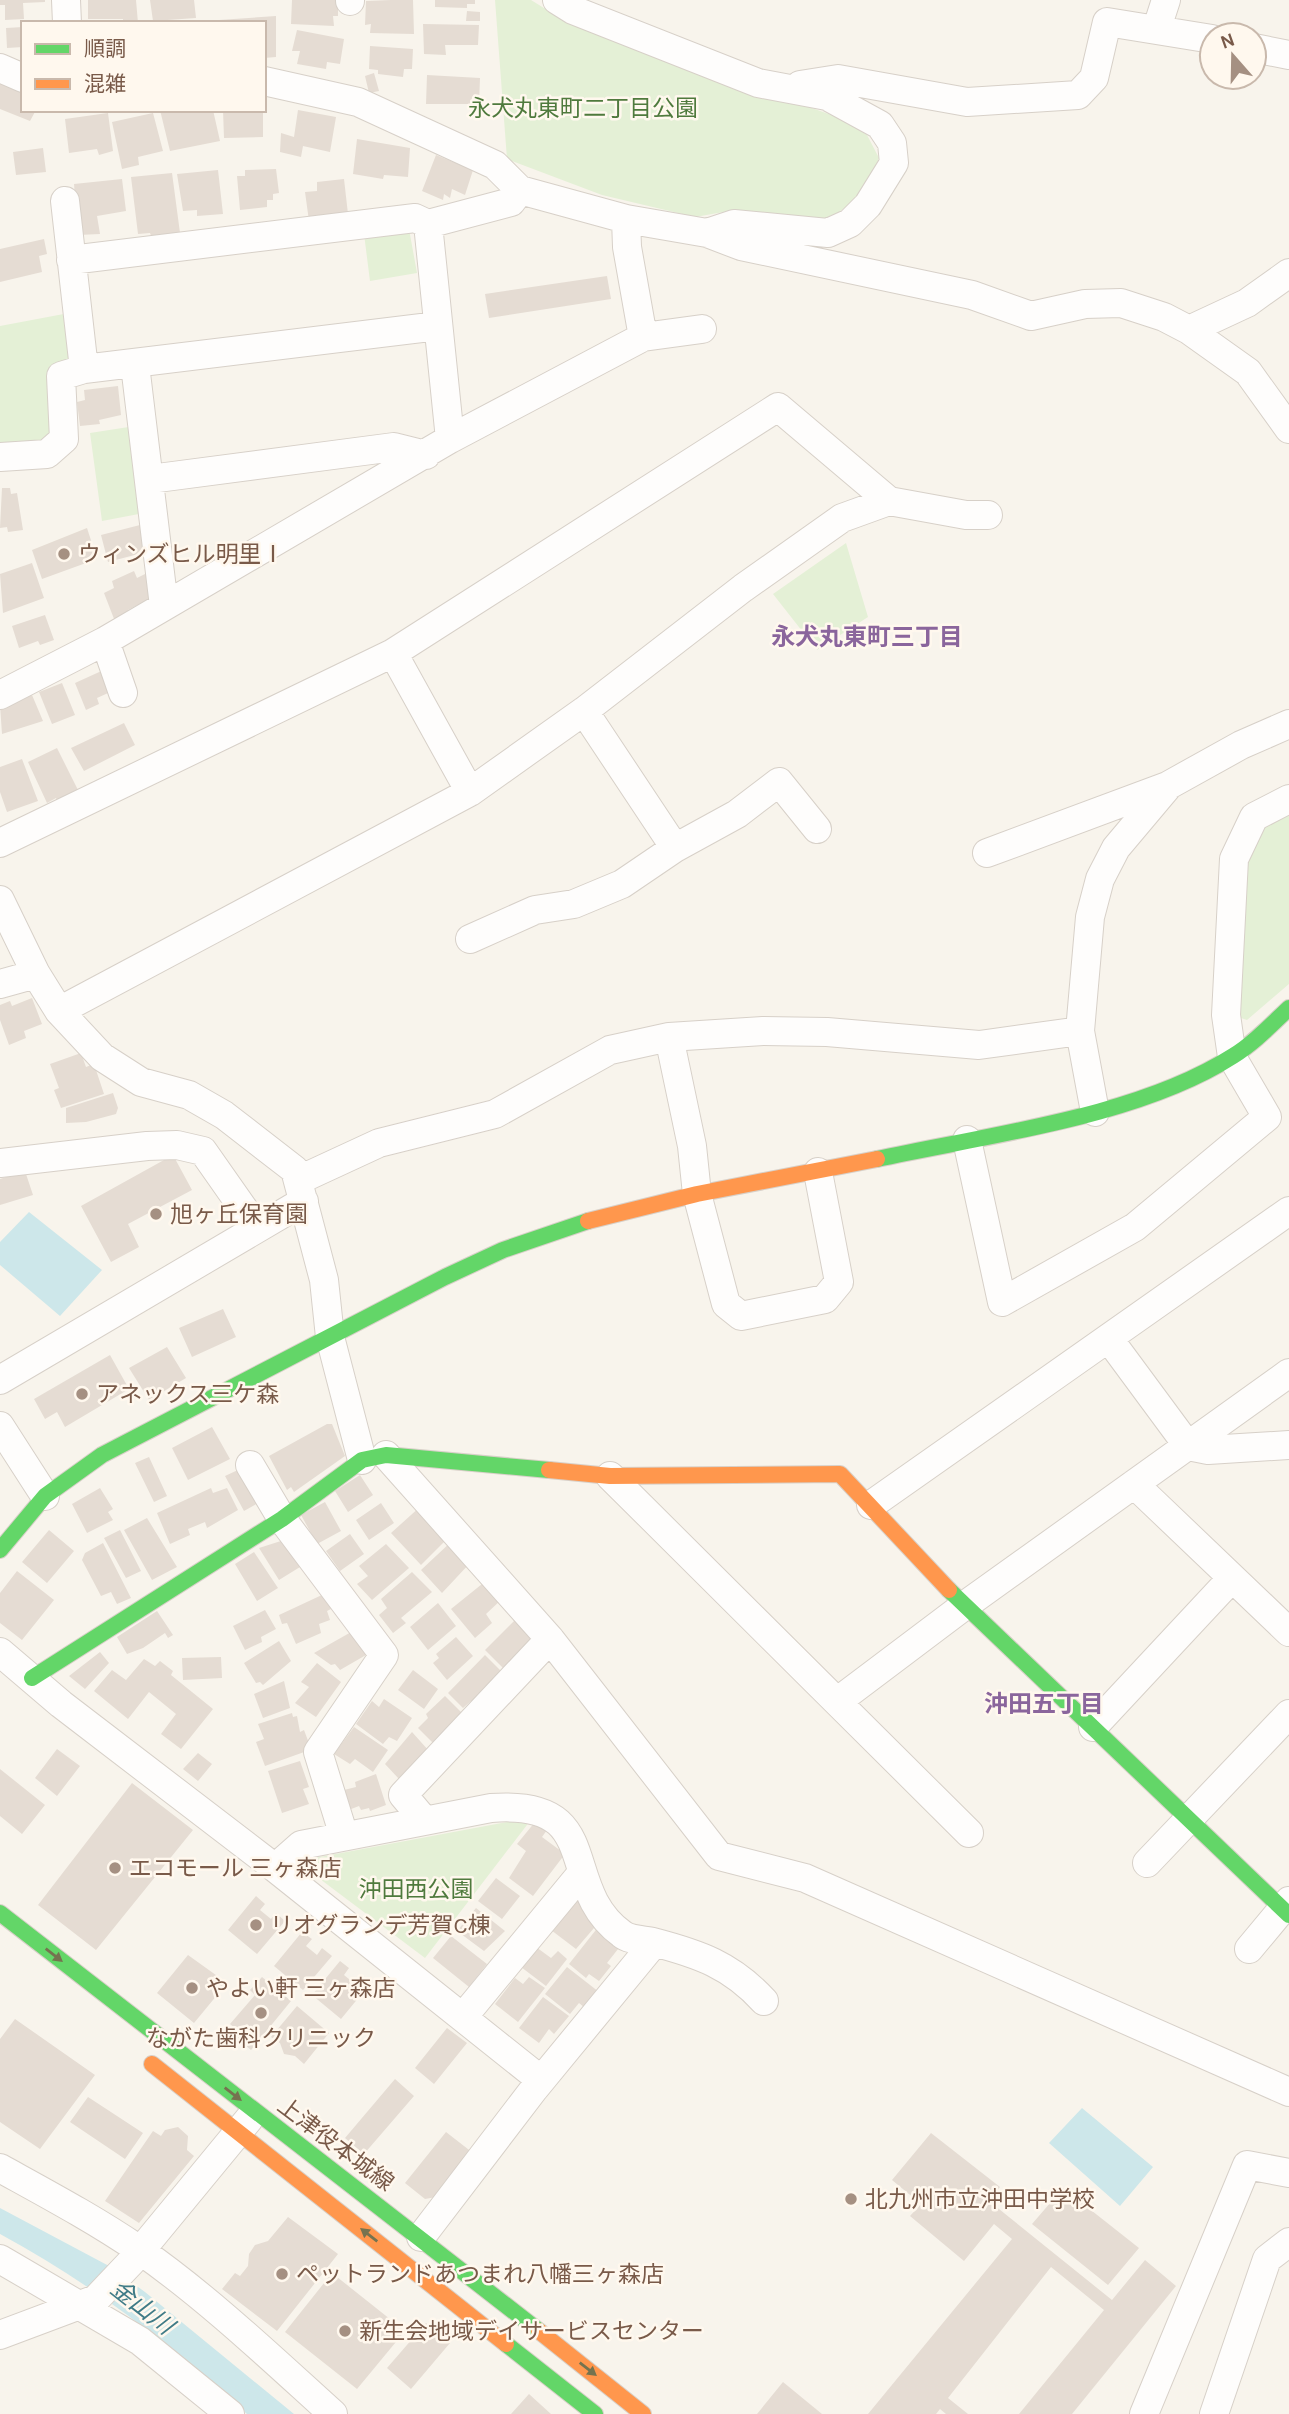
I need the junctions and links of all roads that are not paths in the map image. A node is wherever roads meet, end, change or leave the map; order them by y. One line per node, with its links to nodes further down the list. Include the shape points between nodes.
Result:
1 (66, 0): 4 (street)
2 (557, 0): 12 (street)
3 (1166, 0): 5 (street)
4 (67, 21)
5 (1157, 28): 6 (street); 12 (street, via 1107,22 1094,78 1078,95 967,102 838,79)
6 (1198, 36)
7 (1268, 51): 8 (street)
8 (1289, 55)
9 (0, 68): 10 (street)
10 (21, 77)
11 (266, 81): 13 (street, via 358,102 495,165)
12 (780, 88): 17 (street, via 827,96 880,125 892,143 894,163 868,205 850,223 828,233 734,224)
13 (520, 190): 15 (street); 16 (street, via 511,202)
14 (65, 201): 18 (street)
15 (626, 219): 17 (street); 23 (street)
16 (428, 224): 18 (street, via 415,218); 20 (street)
17 (706, 233): 22 (street, via 741,246 972,295 1031,316 1084,304 1121,303)
18 (71, 260): 25 (street)
19 (1289, 273): 22 (street, via 1247,303)
20 (438, 326): 24 (street); 27 (street)
21 (702, 329): 23 (street)
22 (1189, 330): 26 (street, via 1248,372)
23 (643, 337): 27 (street)
24 (135, 365): 25 (street); 30 (street)
25 (84, 369): 29 (street, via 61,376 64,439 47,454)
26 (1289, 429)
27 (450, 439): 28 (street)
28 (426, 455): 30 (street, via 394,447); 33 (street)
29 (0, 457)
30 (150, 479): 33 (street)
31 (889, 501): 32 (street); 35 (street, via 778,407); 38 (street, via 842,518)
32 (988, 515)
33 (164, 606): 34 (street)
34 (105, 640): 36 (street); 37 (street)
35 (393, 653): 41 (street); 44 (street)
36 (123, 693)
37 (0, 695)
38 (584, 711): 41 (street); 45 (street)
39 (1289, 724): 40 (street)
40 (1169, 785): 46 (street); 53 (street, via 1116,848 1100,879 1090,917)
41 (470, 792): 52 (street)
42 (1289, 799): 55 (street, via 1254,817 1234,859 1226,1015)
43 (817, 829): 45 (street, via 779,782 737,814)
44 (0, 843)
45 (675, 848): 48 (street, via 622,884 574,904 535,910)
46 (987, 853)
47 (0, 901): 49 (street)
48 (470, 939)
49 (36, 974): 50 (street); 52 (street)
50 (0, 984)
51 (1289, 1008): 55 (street)
52 (60, 1011): 60 (street, via 102,1058 141,1082 189,1096 224,1115 295,1170)
53 (1080, 1031): 54 (street, via 979,1045 827,1032); 56 (street)
54 (669, 1037): 60 (street, via 610,1051 495,1114 379,1143); 61 (street, via 692,1146)
55 (1232, 1057): 56 (street, via 1168,1090); 57 (street, via 1267,1117 1135,1227 1002,1302)
56 (1094, 1112): 57 (street)
57 (967, 1140): 59 (street)
58 (0, 1163): 63 (street, via 147,1146 177,1145 203,1151)
59 (818, 1172): 61 (street); 61 (street, via 839,1282 825,1299 741,1316 726,1304)
60 (301, 1191): 63 (street); 64 (street, via 324,1280)
61 (697, 1194): 64 (street, via 573,1225 503,1250)
62 (1289, 1210): 65 (street)
63 (257, 1228): 67 (street)
64 (330, 1337): 71 (street); 75 (street, via 102,1455)
65 (1109, 1339): 70 (street); 76 (street)
66 (1289, 1373): 70 (street)
67 (0, 1380)
68 (0, 1426): 75 (street)
69 (1289, 1445): 70 (street, via 1208,1450)
70 (1188, 1446): 74 (street)
71 (374, 1457): 73 (street); 77 (street); 82 (street)
72 (250, 1465): 77 (street)
73 (610, 1476): 76 (street, via 840,1474); 85 (street)
74 (1134, 1483): 79 (street); 80 (street)
75 (45, 1496): 78 (street)
76 (871, 1505): 80 (street)
77 (282, 1519): 84 (street); 91 (street, via 384,1655 318,1752)
78 (0, 1550)
79 (1232, 1578): 81 (street); 87 (street)
80 (964, 1606): 85 (street); 87 (street)
81 (1289, 1632)
82 (550, 1639): 88 (street, via 403,1795); 103 (street, via 719,1856 805,1878)
83 (0, 1652): 84 (street)
84 (32, 1678): 93 (street)
85 (838, 1701): 90 (street)
86 (1289, 1714): 89 (street)
87 (1093, 1727): 89 (street)
88 (424, 1820): 91 (street); 94 (street, via 519,1806 545,1813 566,1828 578,1850)
89 (1189, 1820): 92 (street); 95 (street)
90 (969, 1833)
91 (344, 1836): 93 (street, via 301,1845)
92 (1147, 1863)
93 (275, 1868): 100 (street)
94 (581, 1874): 97 (street, via 603,1915 623,1936); 100 (street)
95 (1287, 1908): 98 (street)
96 (0, 1913): 104 (street, 上津役本城線, one-way to 104)
97 (654, 1942): 99 (street, via 719,1963 747,1982); 102 (street)
98 (1249, 1949)
99 (764, 2001)
100 (463, 2017): 102 (street)
101 (141, 2056): 104 (street, 上津役本城線)
102 (541, 2080): 107 (street)
103 (1289, 2092)
104 (247, 2122): 107 (street, 上津役本城線); 110 (street); 115 (street, 上津役本城線, one-way to 104)
105 (0, 2168): 110 (street, via 69,2206)
106 (1289, 2173): 117 (street, via 1247,2165)
107 (421, 2237): 116 (street, 上津役本城線, one-way to 116)
108 (1289, 2242): 118 (street, via 1267,2259)
109 (0, 2259): 111 (street)
110 (133, 2259): 111 (street); 114 (street, via 181,2282)
111 (89, 2302): 112 (street); 113 (street)
112 (0, 2334)
113 (230, 2414)
114 (333, 2414)
115 (595, 2414)
116 (643, 2414)
117 (1144, 2414)
118 (1214, 2414)

